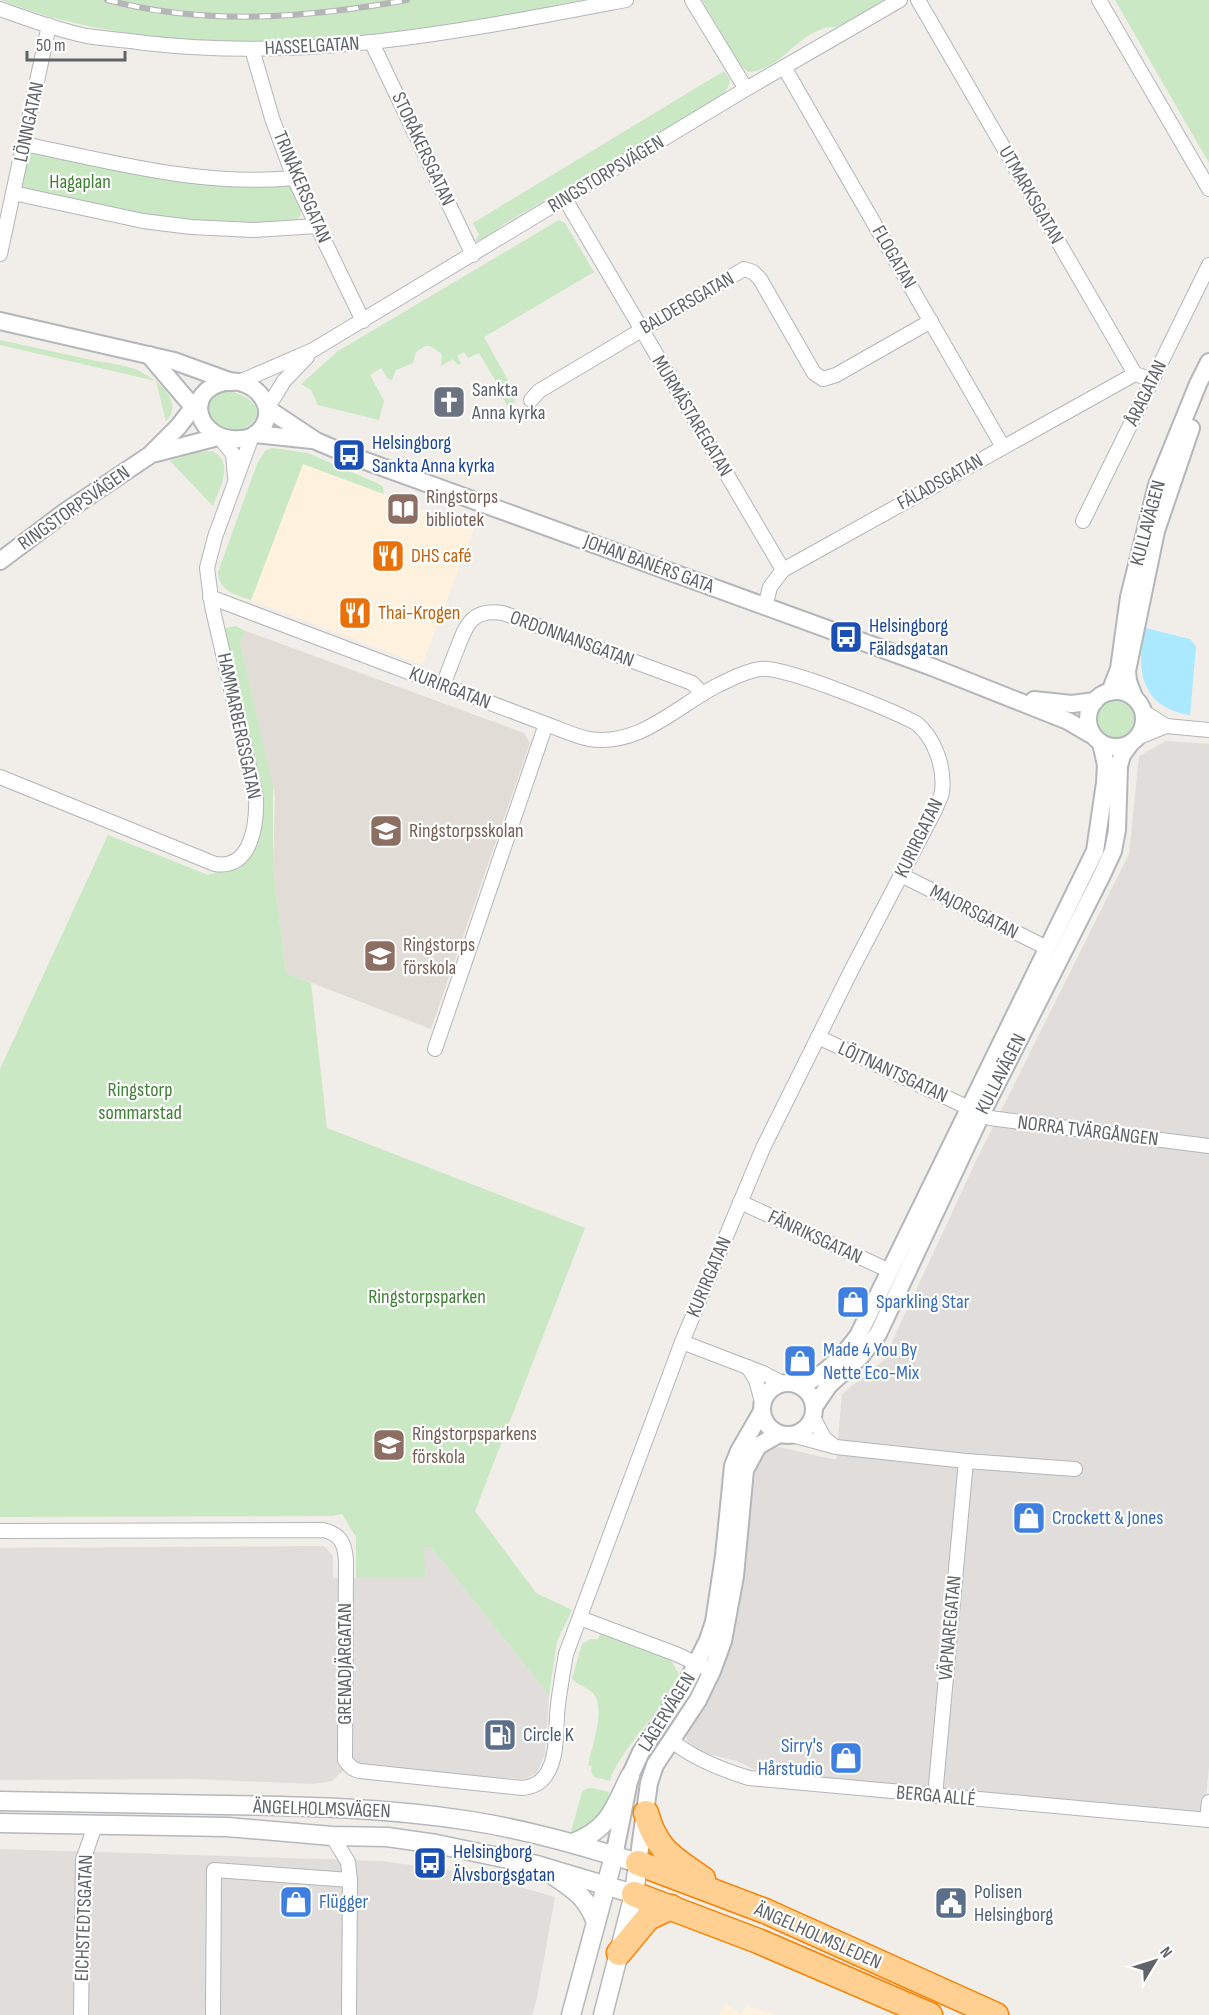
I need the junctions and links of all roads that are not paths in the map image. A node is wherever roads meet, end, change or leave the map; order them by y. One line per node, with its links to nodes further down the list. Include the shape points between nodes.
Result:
1 (626, 0): 8 (street, HASSELGATAN)
2 (692, 0): 11 (street)
3 (900, 0): 10 (street, RINGSTORPSVÄGEN)
4 (918, 0): 28 (street, UTMARKSGATAN)
5 (1099, 0): 14 (street)
6 (0, 9): 7 (street, HASSELGATAN)
7 (49, 25): 9 (street, HASSELGATAN, via 87,36); 12 (street, LÖNNGATAN)
8 (372, 43): 9 (street, HASSELGATAN); 19 (street, STORÅKERSGATAN)
9 (252, 49): 13 (street, TRINÅKERSGATAN)
10 (784, 67): 11 (street, RINGSTORPSVÄGEN); 23 (street, FLOGATAN)
11 (746, 89): 16 (street, RINGSTORPSVÄGEN)
12 (24, 144): 13 (street, via 153,172 261,181); 15 (street, LÖNNGATAN)
13 (294, 178): 17 (street, TRINÅKERSGATAN)
14 (1209, 189)
15 (14, 194): 17 (street, via 191,227 254,230); 18 (street, LÖNNGATAN)
16 (565, 200): 19 (street, RINGSTORPSVÄGEN); 24 (street, MURMÄSTAREGATAN)
17 (318, 226): 22 (street, TRINÅKERSGATAN)
18 (0, 254)
19 (473, 255): 22 (street, RINGSTORPSVÄGEN)
20 (1209, 265): 29 (street, ÅRAGATAN)
21 (0, 321): 26 (street)
22 (363, 321): 25 (street, RINGSTORPSVÄGEN)
23 (931, 321): 24 (street, BALDERSGATAN, via 823,379 814,373 760,279 744,269); 40 (street, FLOGATAN)
24 (642, 330): 33 (street, BALDERSGATAN, via 539,391); 45 (street, MURMÄSTAREGATAN)
25 (313, 350): 30 (street, RINGSTORPSVÄGEN); 35 (street, RINGSTORPSVÄGEN, via 284,381)
26 (149, 355): 30 (street); 32 (street)
27 (1209, 362): 50 (street, KULLAVÄGEN, via 1157,485 1129,597 1119,669)
28 (1135, 374): 29 (street); 40 (street, FÄLADSGATAN)
29 (1153, 380): 43 (street, ÅRAGATAN)
30 (236, 382): 34 (street, via 219,384); 35 (street, via 257,393)
31 (1209, 386): 52 (street, KULLAVÄGEN, via 1156,531 1127,671)
32 (181, 392): 34 (street); 36 (street)
33 (531, 400)
34 (199, 406): 36 (street, RINGSTORPSVÄGEN); 38 (street, via 204,424)
35 (268, 408): 37 (street, via 266,422); 39 (street, JOHAN BANÉRS GATA)
36 (182, 423): 41 (street, RINGSTORPSVÄGEN)
37 (254, 435): 38 (street, via 236,440); 39 (street, JOHAN BANÉRS GATA); 42 (street, HAMMARBERGSGATAN)
38 (219, 437): 41 (street, RINGSTORPSVÄGEN); 42 (street, HAMMARBERGSGATAN, via 233,454)
39 (316, 441): 47 (street, JOHAN BANÉRS GATA)
40 (1003, 447): 45 (street, FÄLADSGATAN)
41 (150, 455): 44 (street, RINGSTORPSVÄGEN, via 64,512)
42 (235, 482): 46 (street, HAMMARBERGSGATAN, via 209,557)
43 (1083, 521)
44 (0, 561)
45 (783, 570): 47 (street, FÄLADSGATAN, via 770,586)
46 (210, 597): 48 (street, KURIRGATAN); 60 (street, HAMMARBERGSGATAN, via 256,797 254,832 239,859 226,865 215,864)
47 (765, 607): 49 (street, JOHAN BANÉRS GATA)
48 (443, 685): 51 (street, ORDONNANSGATAN, via 467,625 478,615 492,612 684,680); 55 (street, KURIRGATAN)
49 (982, 686): 53 (street, JOHAN BANÉRS GATA, via 1052,704); 58 (street, JOHAN BANÉRS GATA, via 1068,722)
50 (1110, 692): 52 (street, via 1123,692); 53 (street)
51 (703, 694): 55 (street, KURIRGATAN, via 649,727 622,738 587,738); 61 (street, KURIRGATAN, via 739,675 759,669 775,670 906,718 920,727 937,755 942,791)
52 (1134, 698): 54 (street)
53 (1095, 701): 58 (street, via 1088,723)
54 (1144, 712): 56 (street); 59 (street, via 1143,728)
55 (546, 724): 64 (street)
56 (1166, 726): 57 (street); 59 (street)
57 (1209, 730)
58 (1097, 739): 59 (street, via 1115,748); 62 (street, KULLAVÄGEN, via 1106,765 1106,783 1095,850)
59 (1134, 741): 65 (street, KULLAVÄGEN, via 1122,755 1119,766 1113,851)
60 (0, 777)
61 (901, 875): 62 (street, MAJORSGATAN); 63 (street, KURIRGATAN)
62 (1047, 948): 65 (street, KULLAVÄGEN)
63 (818, 1037): 65 (street, LÖJTNANTSGATAN); 67 (street, KURIRGATAN)
64 (435, 1049)
65 (974, 1112): 66 (street, NORRA TVÄRGÅNGEN, via 990,1118); 68 (street, KULLAVÄGEN); 71 (street, KULLAVÄGEN, via 878,1334 860,1357)
66 (1209, 1146)
67 (740, 1202): 68 (street, FÄNRIKSGATAN); 69 (street, KURIRGATAN)
68 (890, 1271): 71 (street, KULLAVÄGEN, via 858,1336)
69 (682, 1342): 70 (street); 80 (street, KURIRGATAN)
70 (748, 1367): 72 (street); 73 (street, via 756,1380)
71 (825, 1380): 72 (street); 74 (street)
72 (790, 1384): 73 (street, via 769,1390); 74 (street, via 809,1394)
73 (762, 1407): 75 (street, via 767,1426); 81 (street, LÄGERVÄGEN, via 733,1466 724,1556)
74 (814, 1412): 75 (street, via 801,1432); 76 (street, via 824,1438)
75 (785, 1435): 76 (street); 81 (street, LÄGERVÄGEN, via 758,1446 745,1470 735,1576 723,1641)
76 (836, 1448): 77 (street)
77 (966, 1461): 78 (street); 84 (street, VÄPNAREGATAN)
78 (1075, 1469)
79 (0, 1531): 80 (street, GRENADJÄRGATAN, via 323,1530 334,1534 343,1542 346,1562 345,1760 360,1771 522,1788 540,1782 553,1754 566,1654)
80 (580, 1618): 81 (street)
81 (704, 1668): 82 (street, LÄGERVÄGEN, via 698,1700); 83 (street, LÄGERVÄGEN, via 683,1690 641,1752)
82 (671, 1740): 84 (street, BERGA ALLÉ, via 749,1778); 87 (street, LÄGERVÄGEN, via 655,1765)
83 (630, 1776): 92 (main road, via 603,1826); 93 (street, LÄGERVÄGEN)
84 (935, 1796): 88 (street, BERGA ALLÉ)
85 (0, 1801): 92 (main road, ÄNGELHOLMSVÄGEN, via 376,1810 474,1821)
86 (1209, 1802): 88 (street)
87 (646, 1813): 94 (street, LÄGERVÄGEN); 99 (highway, via 656,1840 668,1854)
88 (1208, 1820)
89 (0, 1823): 90 (main road, ÄNGELHOLMSVÄGEN)
90 (96, 1823): 91 (main road, ÄNGELHOLMSVÄGEN, via 227,1827); 103 (street, EICHSTEDTSGATAN, via 83,1860)
91 (332, 1836): 95 (main road, ÄNGELHOLMSVÄGEN, via 387,1837 436,1844); 96 (street, via 348,1862)
92 (573, 1843): 93 (main road, ÄNGELHOLMSVÄGEN)
93 (614, 1856): 94 (main road, ÄNGELHOLMSVÄGEN); 97 (main road, LÄGERVÄGEN)
94 (638, 1863): 98 (main road, LÄGERVÄGEN); 99 (highway, ÄNGELHOLMSLEDEN)
95 (537, 1866): 97 (main road, ÄNGELHOLMSVÄGEN); 101 (main road, via 583,1897)
96 (350, 1880): 104 (street, via 214,1870); 105 (street)
97 (606, 1885): 98 (main road, ÄNGELHOLMSVÄGEN); 101 (main road, LÄGERVÄGEN)
98 (634, 1893): 100 (highway, ÄNGELHOLMSLEDEN); 102 (main road, LÄGERVÄGEN)
99 (732, 1899): 109 (highway, ÄNGELHOLMSLEDEN)
100 (671, 1907): 102 (highway, via 648,1917); 108 (highway, ÄNGELHOLMSLEDEN)
101 (596, 1922): 106 (main road, LÄGERVÄGEN)
102 (619, 1953): 107 (main road, LÄGERVÄGEN)
103 (81, 2015)
104 (213, 2015)
105 (349, 2015)
106 (571, 2015)
107 (603, 2015)
108 (930, 2015)
109 (996, 2015)

